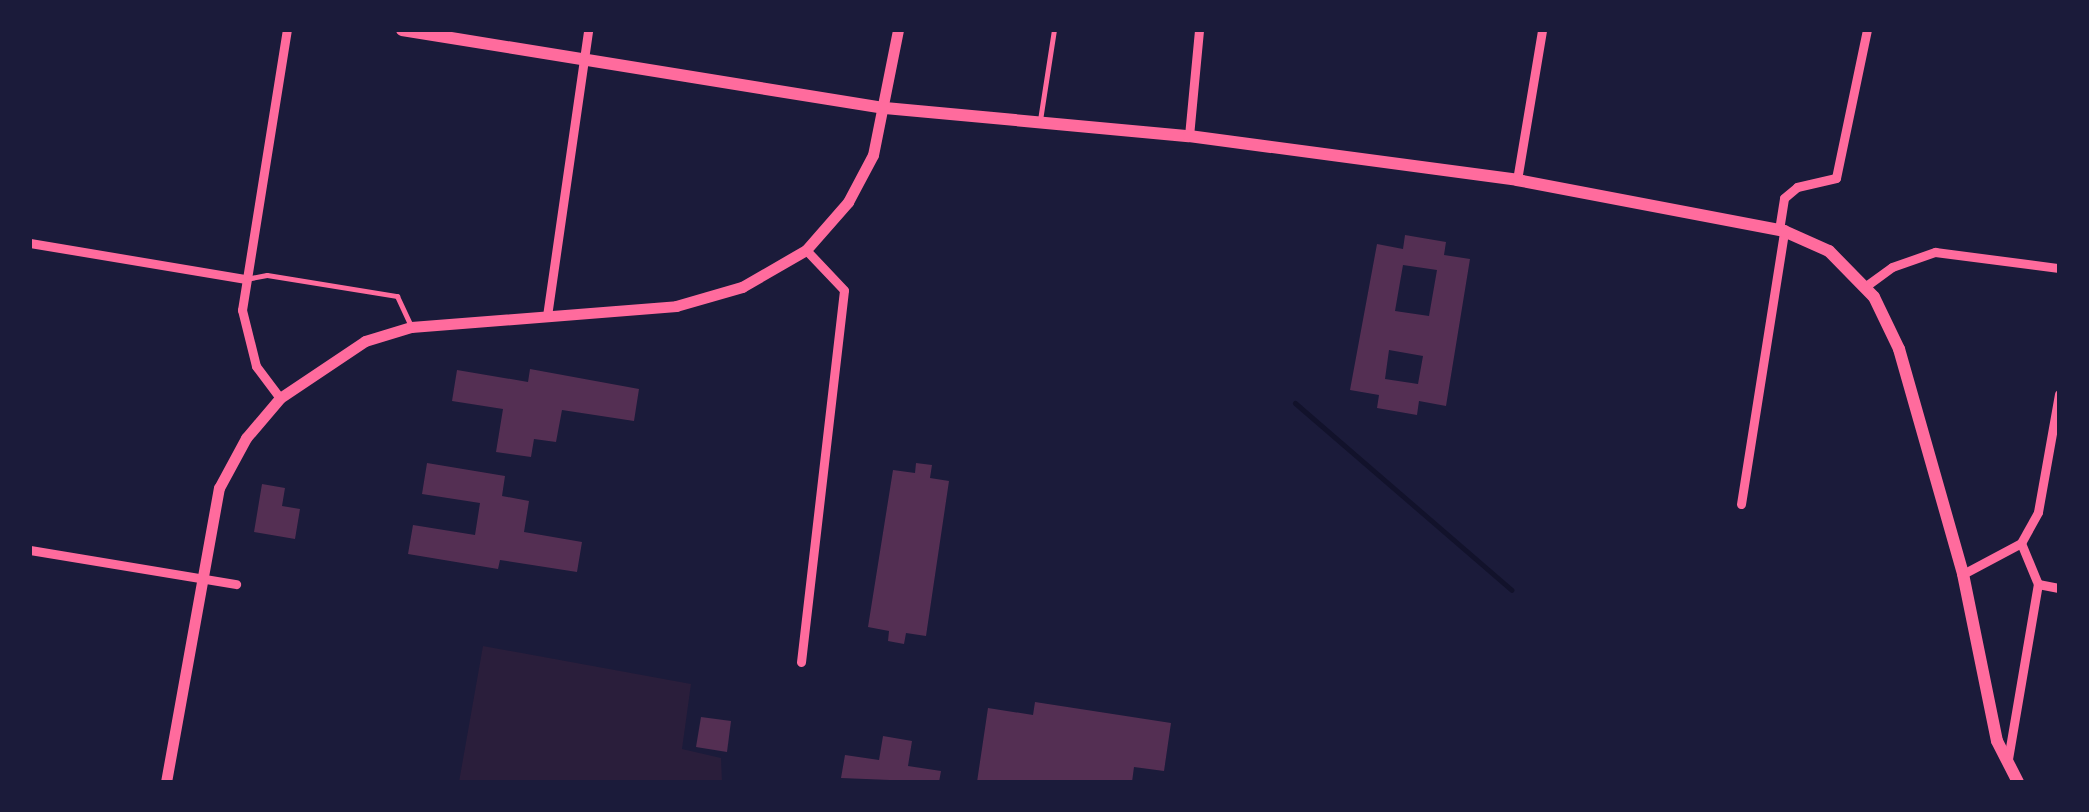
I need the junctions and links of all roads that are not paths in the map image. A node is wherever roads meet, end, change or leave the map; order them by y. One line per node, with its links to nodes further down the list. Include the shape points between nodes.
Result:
1 (287, 30): 18 (street)
2 (402, 30): 9 (main road)
3 (588, 30): 9 (street)
4 (898, 30): 10 (street)
5 (1054, 30): 11 (lane)
6 (1199, 30): 12 (street)
7 (1542, 30): 13 (street)
8 (1867, 30): 14 (street, via 1836,178 1796,187 1784,198)
9 (585, 59): 10 (main road); 20 (street)
10 (886, 108): 11 (main road); 16 (street, via 873,155 848,202)
11 (1040, 124): 12 (main road)
12 (1189, 136): 13 (main road)
13 (1517, 180): 14 (main road)
14 (1782, 230): 19 (main road, via 1828,251); 24 (street)
15 (30, 243): 18 (street)
16 (806, 250): 20 (street, via 742,286 676,306); 32 (street, via 844,290)
17 (2059, 268): 19 (street, via 1935,252 1892,266)
18 (246, 279): 21 (lane, via 267,275 397,296); 23 (street, via 245,335)
19 (1866, 286): 27 (main road, via 1904,364)
20 (546, 316): 21 (street)
21 (411, 327): 23 (street, via 365,341)
22 (2059, 394): 25 (street, via 2038,512)
23 (280, 398): 28 (street, via 246,438 219,488)
24 (1742, 504)
25 (2020, 542): 27 (street); 30 (street)
26 (30, 550): 28 (street)
27 (1963, 574): 33 (main road, via 1997,742)
28 (198, 578): 29 (street); 34 (street)
29 (236, 584)
30 (2038, 584): 31 (street); 33 (street)
31 (2059, 588)
32 (801, 662)
33 (2008, 762): 35 (main road)
34 (166, 782)
35 (2018, 782)

